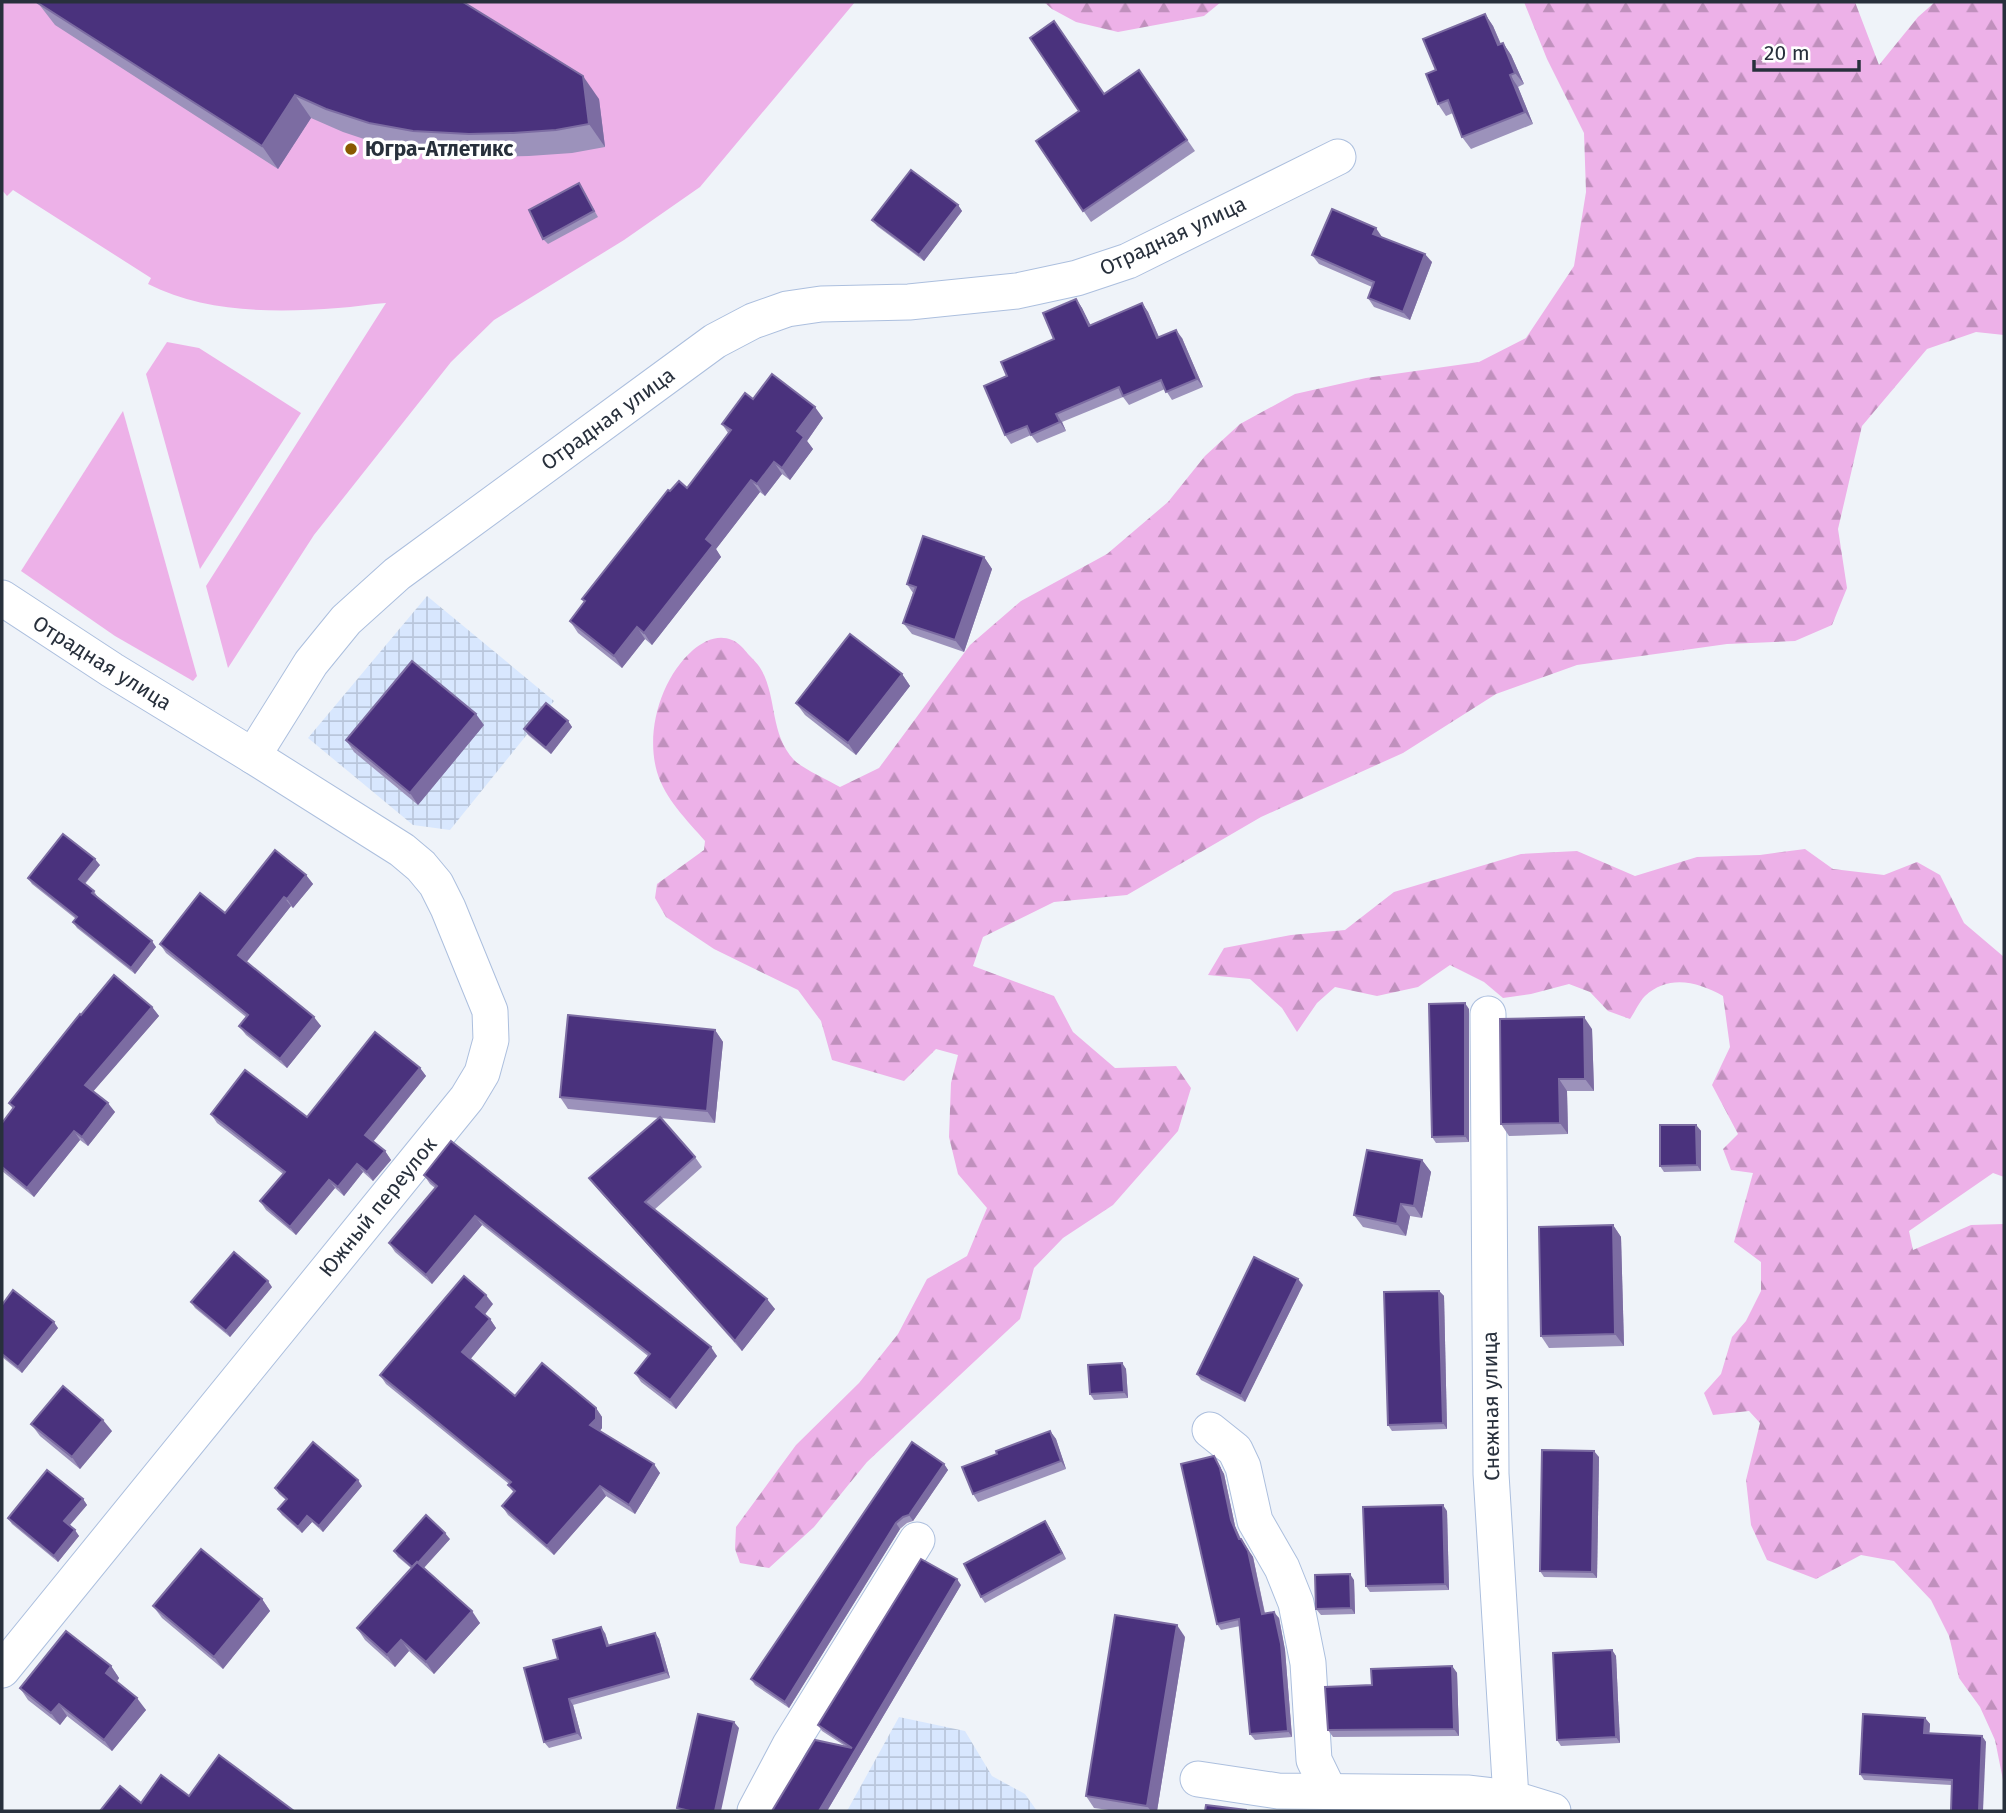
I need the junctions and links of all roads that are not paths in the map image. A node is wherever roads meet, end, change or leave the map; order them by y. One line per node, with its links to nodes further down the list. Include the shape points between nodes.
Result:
1 (1338, 158): 3 (street, Отрадная улица, via 1128,261 1077,278 1017,291 787,309 724,336 397,574 346,620 311,663)
2 (2, 598): 3 (street, Отрадная улица)
3 (253, 756): 7 (street, Южный переулок, via 402,850 436,884 490,1011 491,1040 482,1073 459,1109)
4 (1488, 1014): 10 (street, Снежная улица, via 1491,1474)
5 (1210, 1430): 9 (street, via 1235,1450 1255,1521 1296,1603 1308,1663 1314,1760)
6 (917, 1540): 11 (street, via 790,1745)
7 (2, 1670)
8 (1198, 1779): 9 (street, via 1278,1791)
9 (1329, 1791): 10 (street)
10 (1511, 1798): 12 (street)
11 (755, 1811)
12 (1553, 1811)

